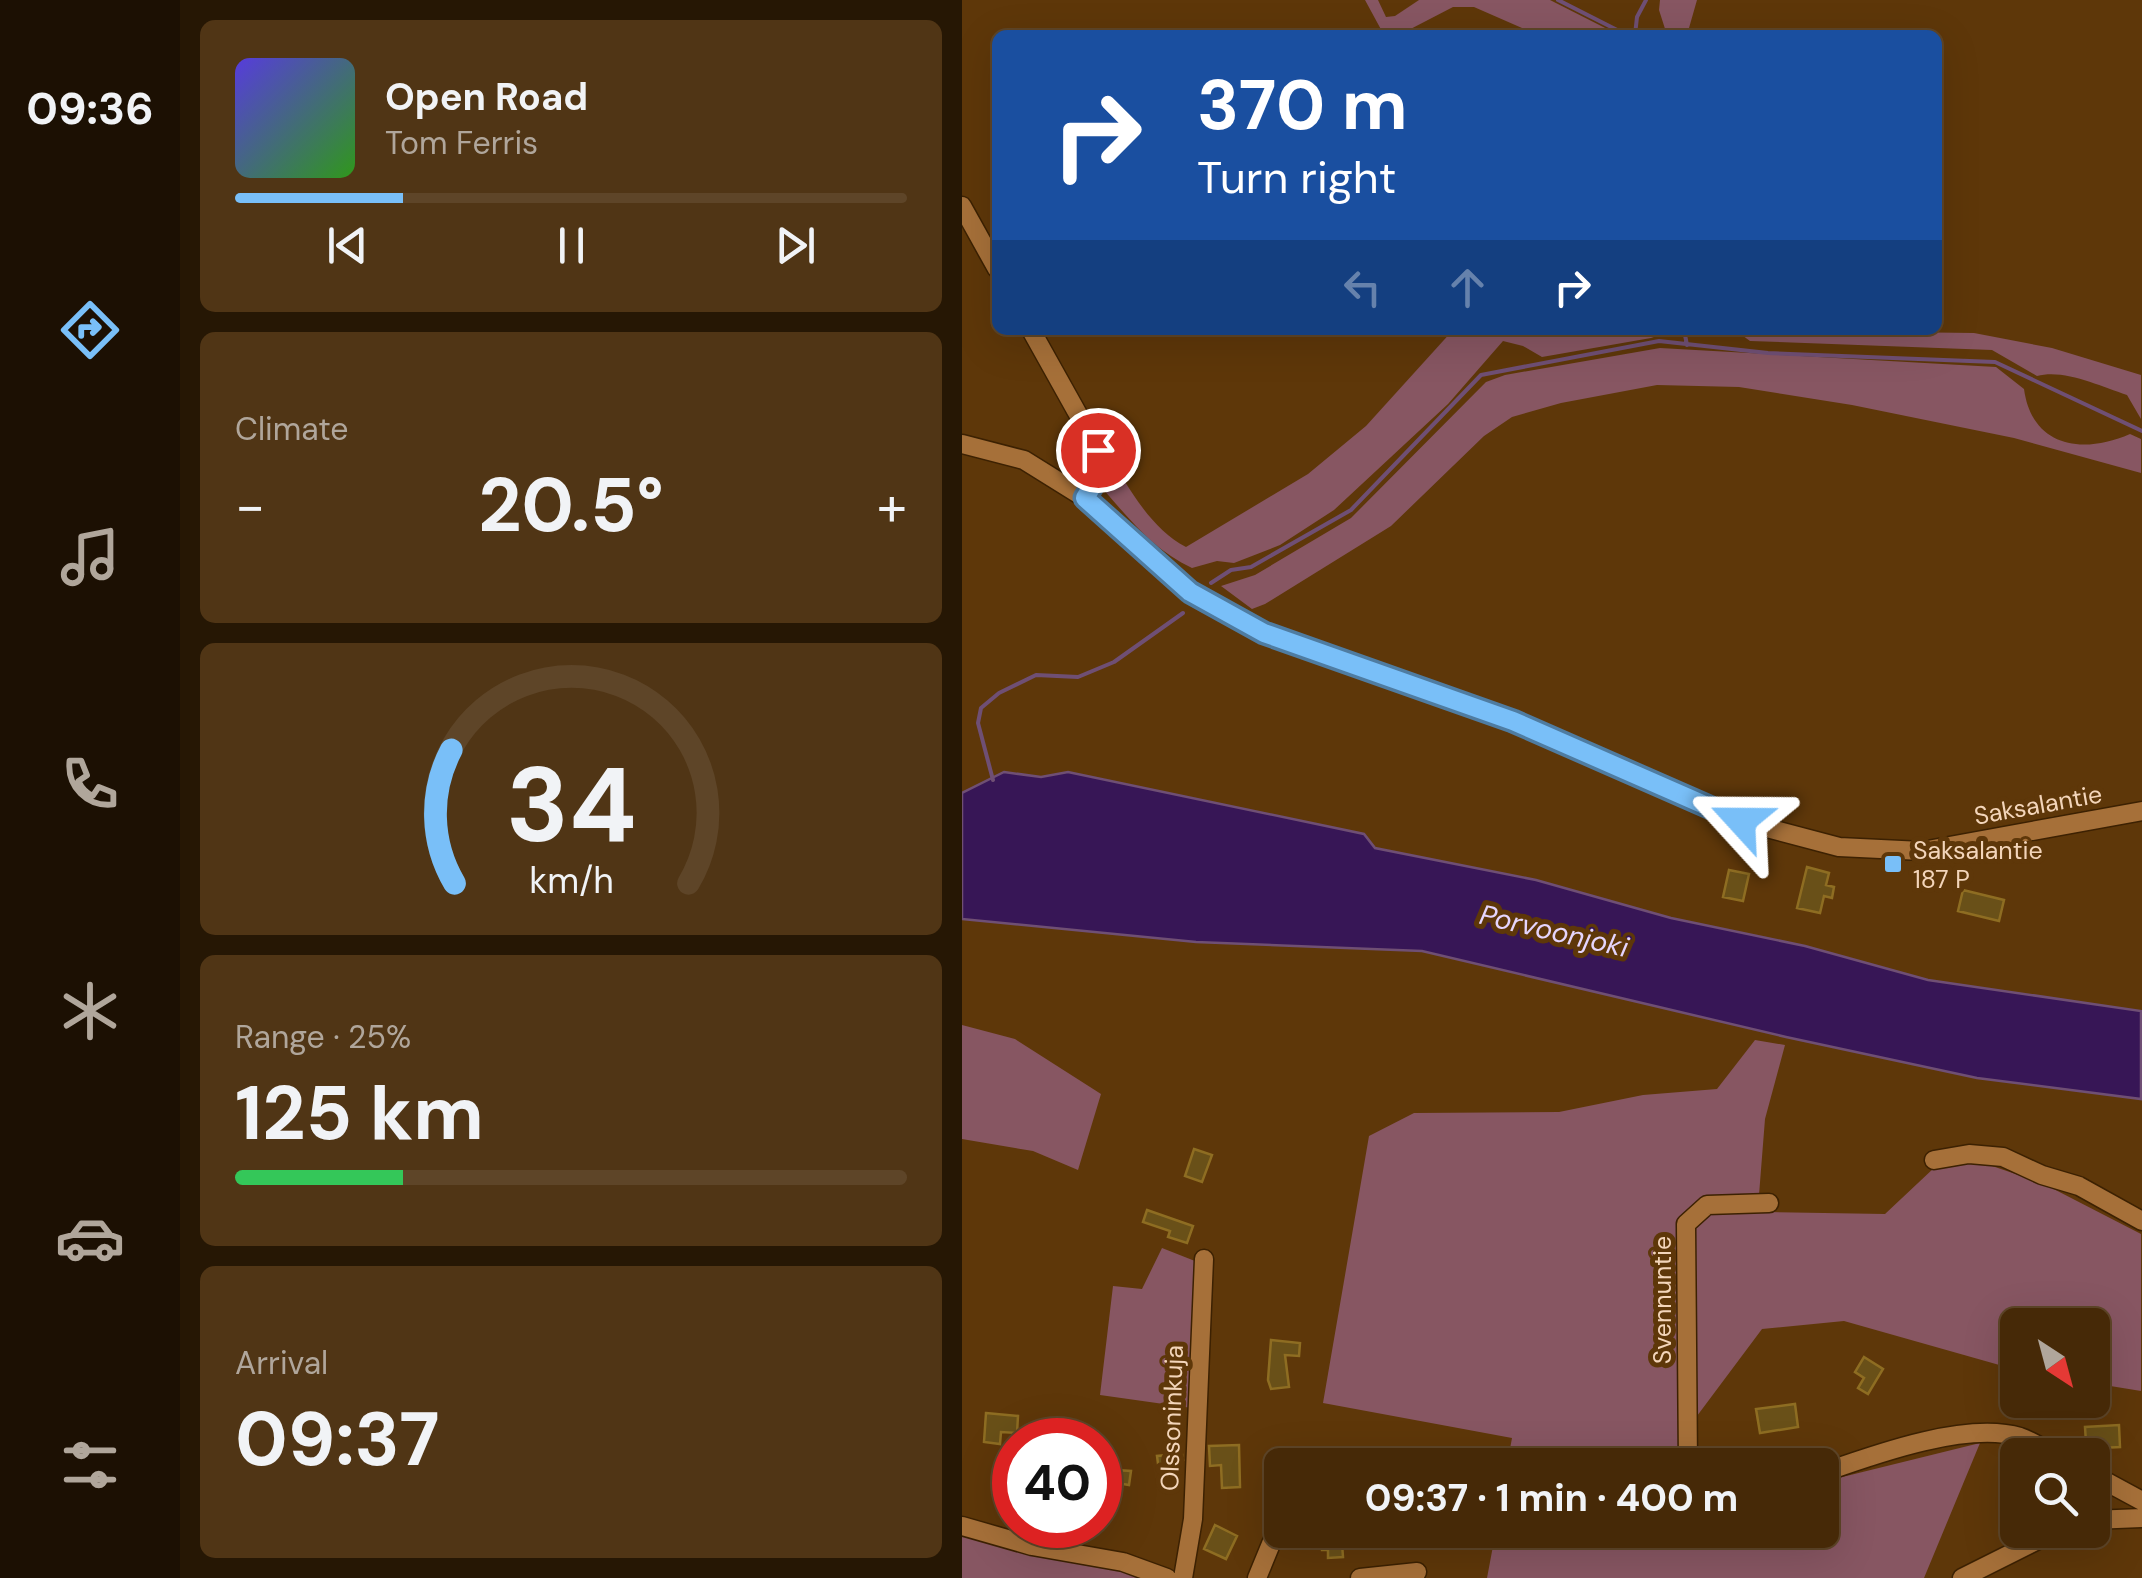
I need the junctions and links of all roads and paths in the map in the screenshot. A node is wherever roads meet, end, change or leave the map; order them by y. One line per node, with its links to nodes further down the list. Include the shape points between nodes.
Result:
1 (962, 206): 2 (street)
2 (992, 260)
3 (1034, 335): 5 (street, via 1098,450)
4 (962, 444): 5 (street, Saksalantie, via 1024,460)
5 (1085, 498): 6 (street, Saksalantie, via 1190,592 1264,633 1513,721 1741,821 1838,847 1922,851)
6 (2142, 812)
7 (1934, 1160): 9 (street, via 2002,1157 2079,1186)
8 (1769, 1203): 12 (street, Svennuntie, via 1708,1205 1686,1224)
9 (2142, 1222)
10 (1204, 1259): 25 (street, Olssoninkuja, via 1193,1519)
11 (2021, 1438): 13 (street, via 1968,1435)
12 (1688, 1448)
13 (1839, 1467)
14 (2110, 1484): 15 (street)
15 (2142, 1502)
16 (2142, 1518): 17 (street)
17 (2110, 1519)
18 (962, 1526): 19 (street)
19 (992, 1535)
20 (1043, 1548): 24 (street, via 1123,1562)
21 (1269, 1548): 26 (street)
22 (2022, 1548): 28 (street)
23 (1418, 1572): 27 (street)
24 (1167, 1578)
25 (1182, 1578)
26 (1257, 1578)
27 (1360, 1578)
28 (1962, 1578)

